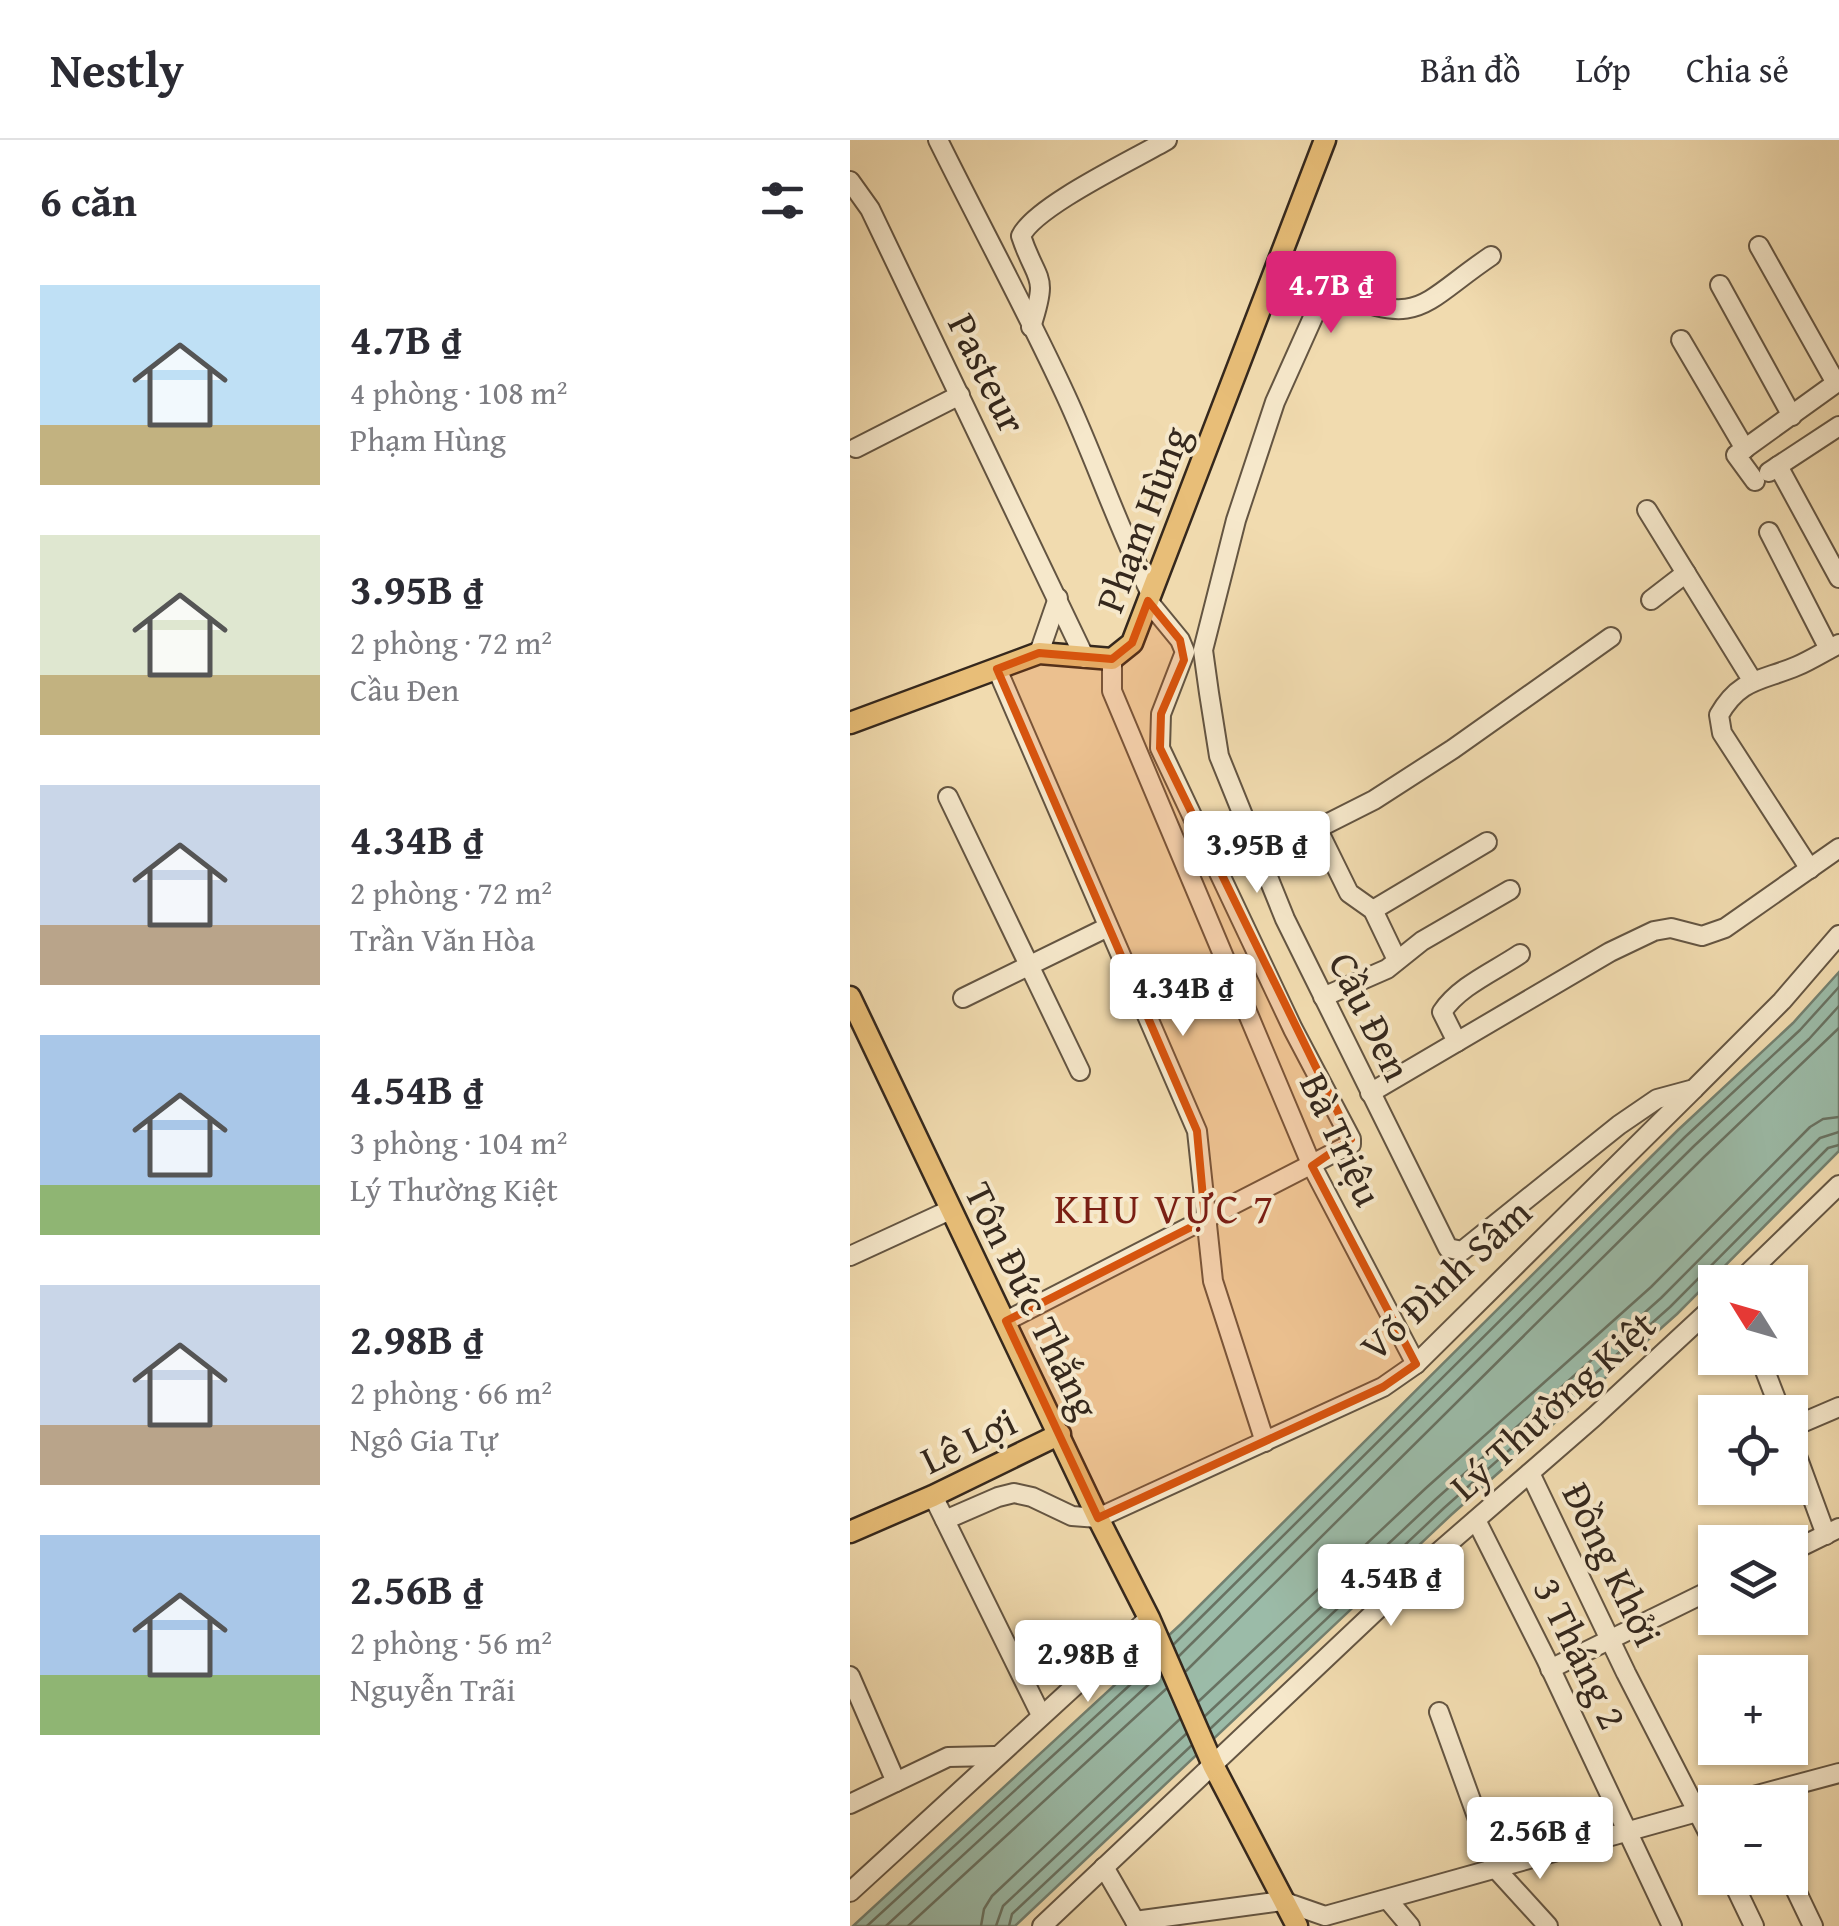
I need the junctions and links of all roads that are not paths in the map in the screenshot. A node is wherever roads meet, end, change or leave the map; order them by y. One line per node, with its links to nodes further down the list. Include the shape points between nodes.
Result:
1 (938, 140): 8 (street)
2 (1168, 140): 8 (street, via 1026,225 1021,236 1042,291)
3 (1325, 140): 21 (main road, Phạm Hùng)
4 (850, 181): 10 (street, Pasteur)
5 (1759, 246): 11 (street, via 1836,382)
6 (1490, 256): 35 (street, Cầu Đen, via 1428,304 1394,312 1332,290 1323,295 1275,402 1236,520 1204,650 1219,756)
7 (1720, 285): 11 (street)
8 (1031, 326): 21 (street)
9 (1681, 340): 14 (street)
10 (960, 395): 13 (street); 20 (street, Pasteur)
11 (1792, 416): 14 (street)
12 (1839, 426): 15 (street)
13 (856, 448)
14 (1745, 449): 15 (street, via 1736,455 1752,484)
15 (1778, 466): 19 (street)
16 (1648, 510): 18 (street)
17 (1769, 532): 24 (street)
18 (1686, 573): 22 (street); 29 (street)
19 (1839, 578)
20 (1058, 598): 25 (street); 26 (street, Pasteur)
21 (1150, 598): 27 (main road, Phạm Hùng, via 1132,643); 51 (street, via 1185,652 1161,714 1160,748 1351,1139)
22 (1651, 600)
23 (1610, 637): 32 (street, via 1453,749)
24 (1834, 647): 29 (street)
25 (1039, 653): 26 (main road, Phạm Hùng); 28 (main road, Phạm Hùng)
26 (1085, 658): 27 (main road, Phạm Hùng)
27 (1112, 659): 51 (street, Bà Triệu, via 1112,691)
28 (997, 669): 30 (main road, Phạm Hùng); 39 (street)
29 (1752, 680): 36 (street, via 1726,702 1719,715 1722,733)
30 (850, 723)
31 (948, 798): 43 (street)
32 (1317, 828): 35 (street); 38 (street, via 1350,893)
33 (1487, 842): 38 (street)
34 (1839, 848): 36 (street)
35 (1261, 856): 45 (street, Cầu Đen)
36 (1810, 869): 47 (street, via 1726,928 1702,936 1654,931)
37 (1510, 890): 42 (street)
38 (1373, 910): 42 (street)
39 (1108, 927): 43 (street); 54 (street, via 1197,1131)
40 (1839, 935): 49 (street, Võ Đình Sâm)
41 (1520, 954): 47 (street, via 1444,1008)
42 (1397, 960): 45 (street)
43 (1028, 966): 46 (street); 48 (street)
44 (850, 997): 53 (main road, Tôn Đức Thắng)
45 (1323, 997): 50 (street, Cầu Đen)
46 (963, 998)
47 (1457, 1042): 50 (street)
48 (1080, 1071)
49 (1694, 1089): 50 (street, Cầu Đen, via 1657,1099 1619,1125 1462,1251 1448,1248); 59 (street, Võ Đình Sâm)
50 (1370, 1092)
51 (1312, 1166): 54 (street); 59 (street, Bà Triệu)
52 (1839, 1185): 56 (street)
53 (950, 1210): 55 (street); 58 (main road, Tôn Đức Thắng)
54 (1205, 1220): 58 (street); 63 (street, via 1213,1281)
55 (850, 1256)
56 (1757, 1265)
57 (1698, 1320): 64 (street, Lý Thường Kiệt)
58 (1006, 1321): 62 (main road, Tôn Đức Thắng)
59 (1416, 1364): 63 (street, Võ Đình Sâm, via 1383,1388)
60 (1839, 1407): 61 (street)
61 (1808, 1420)
62 (1060, 1434): 66 (main road, Lê Lợi); 67 (main road, Tôn Đức Thắng)
63 (1265, 1442): 67 (street, Võ Đình Sâm)
64 (1530, 1473): 69 (street, Lý Thường Kiệt); 75 (street, Đồng Khởi)
65 (1808, 1477): 70 (street)
66 (933, 1496): 68 (street); 71 (main road, Lê Lợi)
67 (1098, 1518): 68 (street, via 1072,1516 1014,1493); 74 (main road, Tôn Đức Thắng)
68 (945, 1520): 79 (street)
69 (1476, 1520): 76 (street, 3 Tháng 2); 81 (street, Lý Thường Kiệt)
70 (1833, 1531): 72 (street)
71 (850, 1532)
72 (1808, 1543)
73 (1698, 1596): 75 (street)
74 (1152, 1625): 79 (street); 81 (main road, Tôn Đức Thắng)
75 (1609, 1638): 76 (street); 85 (street, Đồng Khởi)
76 (1550, 1668): 88 (street, 3 Tháng 2)
77 (850, 1676): 83 (street)
78 (1439, 1712): 90 (street)
79 (1041, 1715): 80 (street)
80 (995, 1756): 83 (street, via 948,1757); 91 (street)
81 (1212, 1760): 89 (street, Lý Thường Kiệt); 95 (main road, Tôn Đức Thắng)
82 (1839, 1773): 84 (street)
83 (896, 1782): 86 (street)
84 (1801, 1785)
85 (1698, 1795)
86 (850, 1804)
87 (1698, 1811): 88 (street)
88 (1628, 1831): 90 (street); 101 (street, 3 Tháng 2)
89 (1104, 1868): 96 (street); 97 (street, Lý Thường Kiệt)
90 (1496, 1869): 94 (street); 100 (street)
91 (850, 1892)
92 (1738, 1895): 102 (street)
93 (1798, 1895): 103 (street)
94 (1388, 1900): 95 (street, via 1325,1916); 99 (street)
95 (1282, 1901): 96 (street); 98 (main road, Tôn Đức Thắng)
96 (1137, 1923)
97 (1042, 1926)
98 (1296, 1926)
99 (1410, 1926)
100 (1548, 1926)
101 (1672, 1926)
102 (1754, 1926)
103 (1813, 1926)

